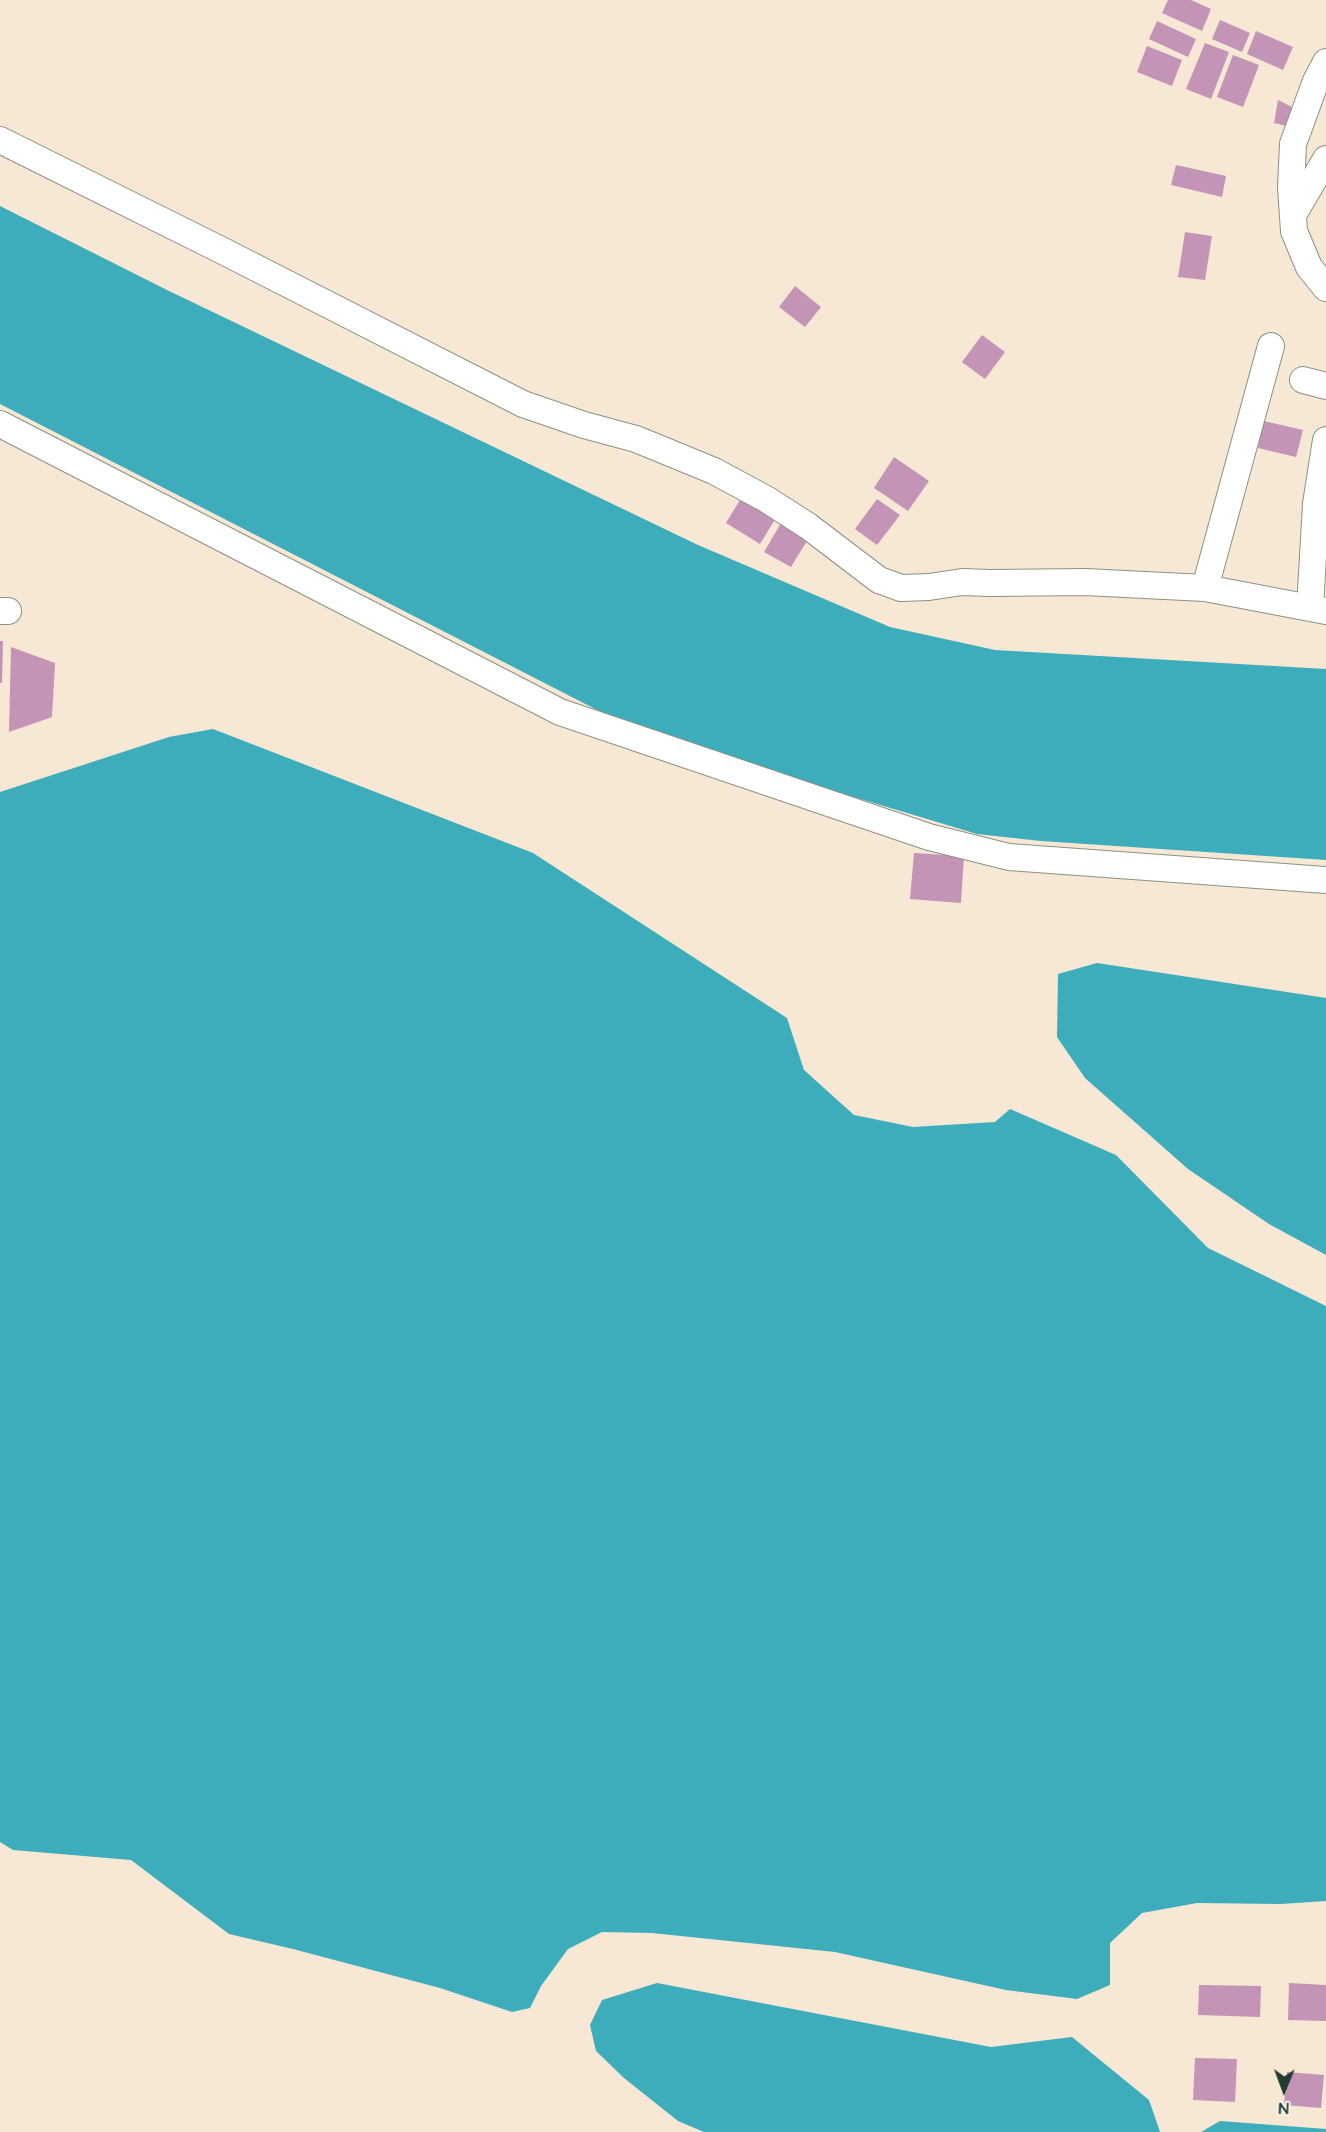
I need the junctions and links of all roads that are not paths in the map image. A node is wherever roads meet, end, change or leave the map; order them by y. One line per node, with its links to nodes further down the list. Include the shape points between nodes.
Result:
1 (1326, 62): 4 (street, via 1293,144)
2 (0, 140): 9 (street, via 522,404 636,439 714,471 808,526 879,580 901,588 962,582 1085,582)
3 (1326, 159): 4 (street)
4 (1293, 215): 5 (street, via 1294,231 1309,267)
5 (1326, 288)
6 (1272, 346): 9 (street)
7 (0, 424): 11 (street, via 560,712 929,837 1009,857)
8 (1326, 440): 10 (street, via 1316,504)
9 (1204, 588): 10 (street)
10 (1318, 609)
11 (1326, 880)

